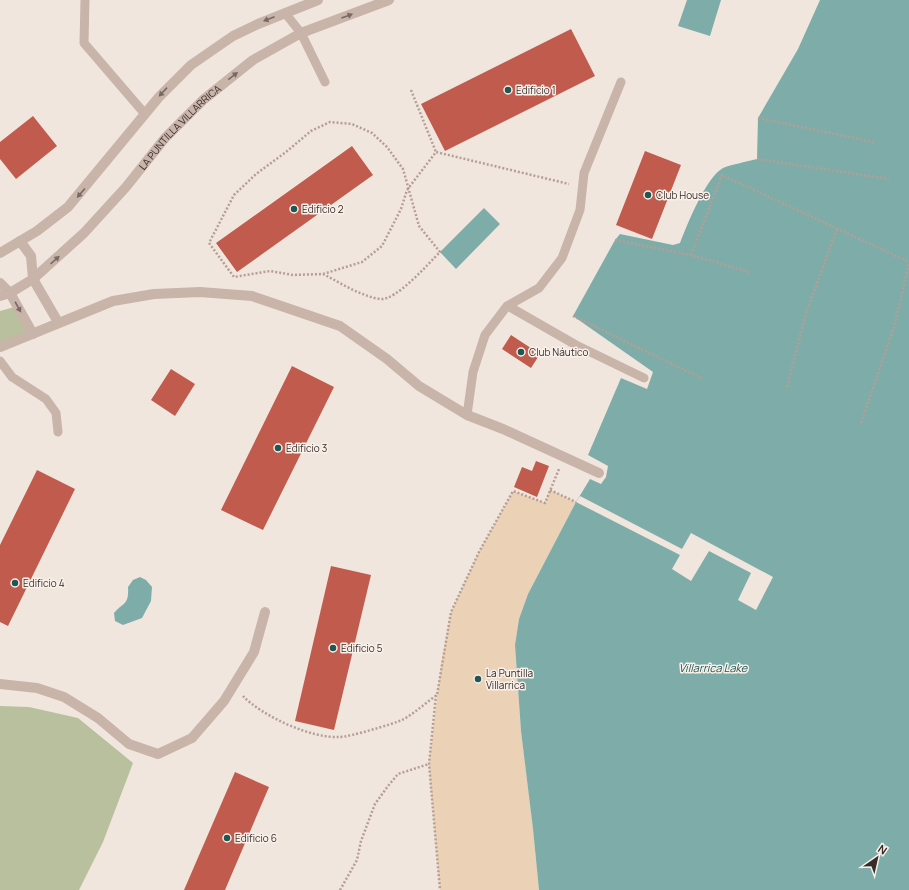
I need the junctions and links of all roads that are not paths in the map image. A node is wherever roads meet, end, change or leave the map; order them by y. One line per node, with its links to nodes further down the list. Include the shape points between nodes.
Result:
1 (85, 0): 8 (lane, via 84,43)
2 (318, 0): 4 (street)
3 (389, 0): 5 (street, LA PUNTILLA VILLARRICA, one-way to 3)
4 (285, 14): 5 (lane); 8 (street, one-way to 8, via 233,36 209,51 174,80)
5 (301, 33): 6 (lane); 11 (street, LA PUNTILLA VILLARRICA, one-way to 5, via 84,233 126,187 165,138 203,100 253,60)
6 (325, 82)
7 (621, 82): 15 (lane, via 584,174 580,210 562,258 539,288)
8 (145, 114): 9 (street, one-way to 9, via 68,207)
9 (20, 241): 10 (street); 11 (street, via 31,256)
10 (0, 253)
11 (33, 279): 13 (street, LA PUNTILLA VILLARRICA); 16 (street)
12 (0, 283): 13 (street)
13 (10, 293): 14 (street, LA PUNTILLA VILLARRICA); 17 (street, one-way to 17)
14 (0, 296)
15 (508, 306): 20 (lane); 21 (lane, via 485,335 473,372)
16 (58, 322): 17 (street); 21 (street, via 113,301 154,294 200,292 252,296 340,326 419,386)
17 (33, 334): 18 (street)
18 (0, 348)
19 (0, 361): 22 (lane, via 12,377 46,398 56,413)
20 (644, 378)
21 (467, 415): 23 (street, via 503,428)
22 (58, 432)
23 (598, 473)
24 (265, 612): 25 (street, via 254,652 224,701 192,738 158,754 129,744 98,718 64,697 37,688)
25 (0, 684)

